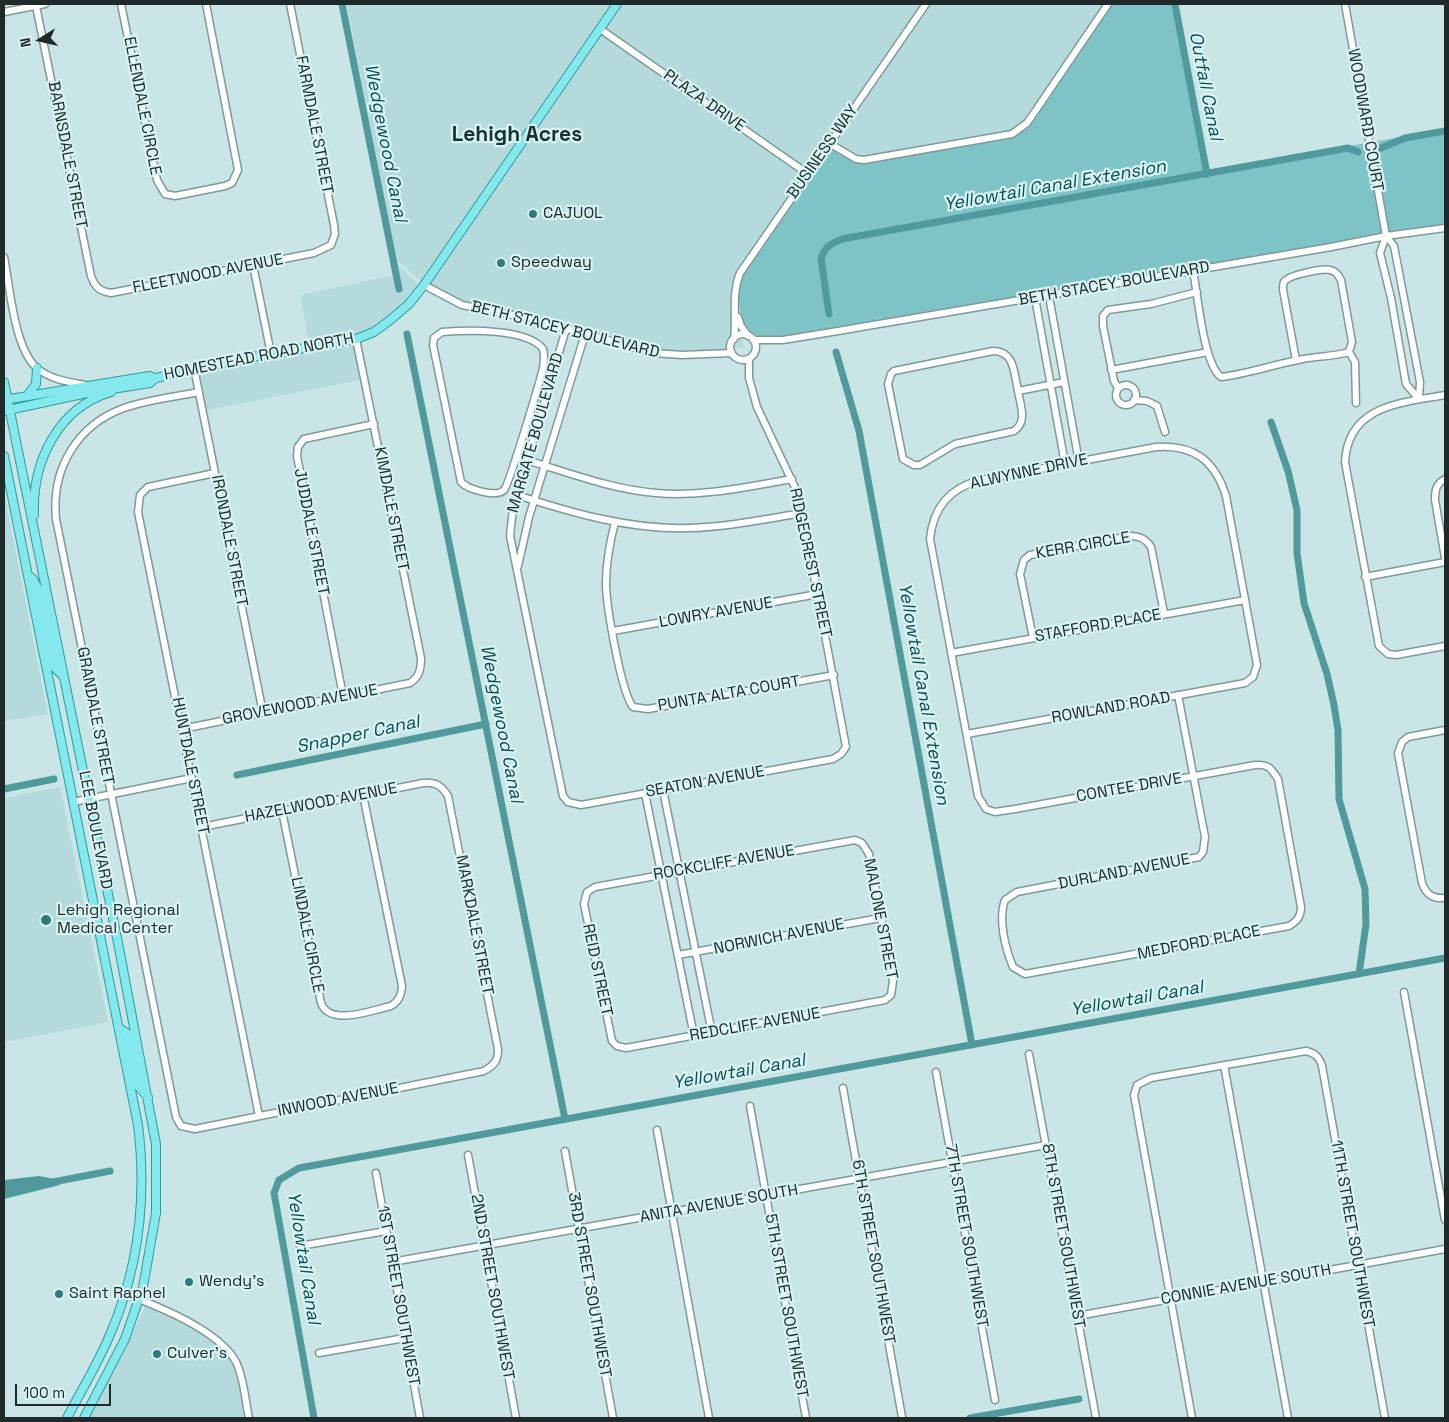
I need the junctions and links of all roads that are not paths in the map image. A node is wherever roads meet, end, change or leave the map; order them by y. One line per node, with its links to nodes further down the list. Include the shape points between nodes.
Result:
1 (46, 4): 10 (street)
2 (121, 4): 3 (street, ELLENDALE CIRCLE, via 157,180 166,194 174,196 225,186 232,183 238,170)
3 (206, 4)
4 (290, 4): 17 (street, FARMDALE STREET, via 334,225)
5 (617, 4): 12 (main road, HOMESTEAD ROAD NORTH)
6 (926, 4): 13 (street, BUSINESS WAY)
7 (1108, 4): 13 (street, via 1027,123 1012,134 864,160 856,160)
8 (1344, 4): 16 (street, WOODWARD COURT)
9 (25, 6): 10 (street); 11 (street)
10 (36, 6): 21 (street, BARNSDALE STREET)
11 (4, 12)
12 (600, 29): 14 (street, PLAZA DRIVE); 22 (main road, HOMESTEAD ROAD NORTH)
13 (829, 143): 14 (street, BUSINESS WAY)
14 (808, 174): 26 (street, BUSINESS WAY, via 740,273 734,292)
15 (1445, 228): 16 (street, BETH STACEY BOULEVARD)
16 (1386, 236): 20 (street, BETH STACEY BOULEVARD); 59 (street, via 1396,254 1420,382); 59 (street, via 1380,253 1406,384)
17 (331, 246): 19 (street, FLEETWOOD AVENUE, via 314,253)
18 (4, 257): 42 (street, via 22,344)
19 (254, 265): 21 (street, FLEETWOOD AVENUE, via 111,293 95,286); 38 (street)
20 (1193, 271): 23 (street); 24 (street, BETH STACEY BOULEVARD)
21 (92, 276)
22 (424, 285): 27 (street, BETH STACEY BOULEVARD, via 462,305); 30 (main road, HOMESTEAD ROAD NORTH, via 389,322)
23 (1197, 292): 34 (street); 45 (street, via 1151,304 1108,310 1103,316 1103,326)
24 (1049, 296): 25 (street, BETH STACEY BOULEVARD); 50 (street)
25 (1035, 298): 31 (street, BETH STACEY BOULEVARD); 51 (street)
26 (735, 306): 29 (street, BUSINESS WAY, via 741,326); 32 (street, BUSINESS WAY)
27 (566, 329): 28 (street, BETH STACEY BOULEVARD); 46 (street, MARGATE BOULEVARD)
28 (585, 334): 36 (street, BETH STACEY BOULEVARD, via 654,353 682,356); 71 (street, MARGATE BOULEVARD)
29 (751, 338): 31 (street, BETH STACEY BOULEVARD); 32 (street, via 740,335); 33 (street)
30 (356, 339): 38 (main road, HOMESTEAD ROAD NORTH); 64 (street, KIMDALE STREET)
31 (782, 340): 33 (street, BETH STACEY BOULEVARD)
32 (733, 341): 36 (street, BETH STACEY BOULEVARD); 37 (street)
33 (756, 350): 40 (street)
34 (1208, 352): 41 (street, via 1214,372 1221,377); 45 (street)
35 (1348, 352): 41 (street); 41 (street, via 1352,342 1341,280 1337,273 1321,270 1290,277 1284,282); 62 (street, via 1356,362)
36 (711, 353): 37 (street, BETH STACEY BOULEVARD)
37 (732, 353): 39 (street)
38 (271, 354): 43 (main road, HOMESTEAD ROAD NORTH)
39 (739, 359): 40 (street); 47 (street, RIDGECREST STREET)
40 (749, 359): 47 (street, RIDGECREST STREET)
41 (1296, 360)
42 (37, 368): 52 (street, via 56,378); 58 (main road, via 36,384)
43 (194, 368): 48 (main road, HOMESTEAD ROAD NORTH); 56 (street, IRONDALE STREET)
44 (542, 370): 46 (street); 67 (street); 67 (street, via 543,349 538,342 528,338 442,332 433,340 462,484 494,493 502,492)
45 (1111, 370): 54 (street)
46 (554, 373): 68 (street, MARGATE BOULEVARD)
47 (749, 378): 73 (street, RIDGECREST STREET, via 762,420)
48 (154, 379): 52 (main road, HOMESTEAD ROAD NORTH, via 150,376); 53 (main road, HOMESTEAD ROAD NORTH, via 150,383)
49 (4, 382): 60 (main road, LEE BOULEVARD)
50 (1064, 382): 51 (street); 69 (street)
51 (1052, 384): 55 (street); 70 (street)
52 (85, 385): 58 (main road, HOMESTEAD ROAD NORTH)
53 (127, 387): 63 (main road, HOMESTEAD ROAD NORTH); 79 (main road, via 97,398 79,410 66,420 50,442 38,468 35,487)
54 (1118, 388): 61 (street, via 1127,385 1133,388); 61 (street, via 1119,403 1126,406)
55 (1018, 391): 55 (street, via 1022,417 1014,431 955,444 920,465 903,459 888,384 894,371 993,351 1003,352 1011,359)
56 (198, 392): 72 (street, IRONDALE STREET); 109 (street, GRANDALE STREET, via 127,407 95,422 71,449 57,480 56,519)
57 (1445, 394): 59 (street)
58 (27, 396): 60 (main road, HOMESTEAD ROAD NORTH)
59 (1419, 399): 84 (street, via 1392,404 1374,412 1361,422 1348,444 1345,462)
60 (6, 400): 63 (main road, LEE BOULEVARD)
61 (1134, 400): 65 (street, via 1157,406)
62 (1356, 403)
63 (6, 410): 79 (main road, LEE BOULEVARD)
64 (374, 424): 95 (street, KIMDALE STREET, via 421,658); 97 (street, JUDDALE STREET, via 304,439 296,456)
65 (1164, 432)
66 (4, 456): 83 (main road, LEE BOULEVARD)
67 (516, 457): 68 (street)
68 (527, 461): 71 (street); 75 (street, MARGATE BOULEVARD)
69 (1079, 462): 70 (street, ALWYNNE DRIVE); 86 (street, ALWYNNE DRIVE, via 1169,446 1189,450 1209,463 1221,480 1226,496)
70 (1065, 464): 91 (street, ALWYNNE DRIVE, via 970,483 954,491 940,507 932,524 930,539)
71 (544, 466): 73 (street, via 616,487 661,493 714,492); 76 (street, MARGATE BOULEVARD)
72 (215, 473): 98 (street, IRONDALE STREET); 99 (street, HUNTDALE STREET, via 148,487 140,495 138,504)
73 (792, 479): 77 (street, RIDGECREST STREET)
74 (1445, 479): 80 (street, via 1439,482 1434,500)
75 (517, 495): 76 (street); 82 (street, MARGATE BOULEVARD, via 510,536)
76 (534, 500): 78 (street); 82 (street, MARGATE BOULEVARD)
77 (803, 513): 78 (street, via 688,528); 85 (street, RIDGECREST STREET)
78 (615, 522): 88 (street, PUNTA ALTA COURT, via 606,584)
79 (37, 544): 93 (main road, LEE BOULEVARD)
80 (1445, 558)
81 (1445, 562): 84 (street)
82 (517, 568): 113 (street, MARGATE BOULEVARD, via 554,759 563,796)
83 (28, 576): 93 (main road, via 33,578 38,590 54,667); 112 (main road, LEE BOULEVARD)
84 (1365, 577): 90 (street, via 1376,639 1388,654)
85 (818, 594): 88 (street, LOWRY AVENUE); 92 (street, RIDGECREST STREET)
86 (1245, 600): 87 (street, STAFFORD PLACE); 94 (street, ALWYNNE DRIVE, via 1257,665)
87 (1164, 613): 89 (street, STAFFORD PLACE); 89 (street, KERR CIRCLE, via 1151,547 1138,536 1038,553 1024,560 1020,574)
88 (614, 631): 92 (street, PUNTA ALTA COURT, via 628,700 641,709)
89 (1033, 638): 91 (street, STAFFORD PLACE)
90 (1445, 646)
91 (951, 653): 101 (street, ALWYNNE DRIVE)
92 (834, 675): 102 (street, RIDGECREST STREET, via 846,738 846,747)
93 (64, 678): 111 (main road, LEE BOULEVARD)
94 (1253, 678): 96 (street, ROWLAND ROAD, via 1245,683)
95 (417, 679): 97 (street, GROVEWOOD AVENUE)
96 (1178, 695): 101 (street, ROWLAND ROAD); 104 (street, DURLAND AVENUE)
97 (343, 696): 98 (street, GROVEWOOD AVENUE)
98 (263, 713): 99 (street, GROVEWOOD AVENUE)
99 (182, 729): 105 (street, HUNTDALE STREET)
100 (1445, 730): 121 (street, via 1408,737 1398,753 1422,883 1432,898)
101 (967, 734): 114 (street, ALWYNNE DRIVE, via 978,796)
102 (841, 754): 107 (street, SEATON AVENUE, via 833,759)
103 (1271, 768): 104 (street, CONTEE DRIVE, via 1264,764); 122 (street, MEDFORD PLACE, via 1278,779 1301,907 1301,915 1289,926 1025,974 1013,967 1010,959 1002,909)
104 (1194, 776): 114 (street, CONTEE DRIVE, via 1015,809 995,812); 122 (street, DURLAND AVENUE, via 1205,836 1199,857 1017,892)
105 (192, 778): 109 (street); 116 (street, HUNTDALE STREET)
106 (441, 785): 110 (street, HAZELWOOD AVENUE, via 423,783); 133 (street, MARKDALE STREET, via 448,796 498,1050)
107 (664, 790): 108 (street, SEATON AVENUE); 118 (street)
108 (645, 794): 113 (street, SEATON AVENUE, via 581,805); 119 (street)
109 (111, 795): 111 (street); 140 (street, GRANDALE STREET, via 172,1102)
110 (363, 795): 115 (street, HAZELWOOD AVENUE); 115 (street, LINDALE CIRCLE, via 402,986 402,995 391,1006 345,1015 330,1014 324,1010)
111 (89, 799): 112 (street); 137 (main road, LEE BOULEVARD)
112 (74, 802): 128 (main road, LEE BOULEVARD)
113 (568, 802)
114 (986, 809)
115 (282, 811): 116 (street, HAZELWOOD AVENUE)
116 (202, 827): 139 (street, HUNTDALE STREET)
117 (862, 843): 118 (street, ROCKCLIFF AVENUE, via 842,841); 123 (street, MALONE STREET, via 868,854)
118 (679, 871): 119 (street, ROCKCLIFF AVENUE); 124 (street)
119 (662, 874): 120 (street, ROCKCLIFF AVENUE, via 595,887); 125 (street)
120 (587, 892): 131 (street, REID STREET, via 584,904 612,1041)
121 (1445, 898)
122 (1005, 900)
123 (880, 918): 124 (street, NORWICH AVENUE); 127 (street, MALONE STREET, via 893,981)
124 (695, 952): 125 (street, NORWICH AVENUE); 129 (street)
125 (678, 955): 130 (street)
126 (1404, 992): 150 (street)
127 (890, 995): 129 (street, REDCLIFF AVENUE, via 871,1004)
128 (118, 1027): 137 (main road, via 128,1034 138,1086); 159 (main road, LEE BOULEVARD, via 138,1125 143,1186 139,1233)
129 (712, 1032): 130 (street, REDCLIFF AVENUE)
130 (694, 1036): 131 (street, REDCLIFF AVENUE, via 626,1048)
131 (617, 1046)
132 (1029, 1054): 142 (street, 8TH STREET SOUTHWEST)
133 (494, 1065): 139 (street, INWOOD AVENUE, via 484,1071)
134 (1224, 1065): 157 (street, 11TH STREET SOUTHWEST, via 1290,1052 1313,1052 1320,1060); 158 (street); 161 (street, via 1151,1078 1137,1085 1134,1095)
135 (936, 1072): 145 (street, 7TH STREET SOUTHWEST)
136 (843, 1088): 147 (street, 6TH STREET SOUTHWEST)
137 (149, 1099): 160 (main road, LEE BOULEVARD, via 156,1144 157,1192 154,1232)
138 (750, 1106): 148 (street, 5TH STREET SOUTHWEST)
139 (260, 1116): 140 (street, INWOOD AVENUE, via 195,1129)
140 (180, 1126)
141 (657, 1130): 149 (street)
142 (1046, 1145): 145 (street, ANITA AVENUE SOUTH); 162 (street, 8TH STREET SOUTHWEST)
143 (564, 1151): 151 (street, 3RD STREET SOUTHWEST)
144 (468, 1155): 154 (street, 2ND STREET SOUTHWEST)
145 (953, 1162): 147 (street, ANITA AVENUE SOUTH); 165 (street, 7TH STREET SOUTHWEST)
146 (376, 1173): 152 (street, 1ST STREET SOUTHWEST)
147 (859, 1178): 148 (street, ANITA AVENUE SOUTH); 166 (street, 6TH STREET SOUTHWEST)
148 (766, 1195): 149 (street, ANITA AVENUE SOUTH); 174 (street, 5TH STREET SOUTHWEST)
149 (672, 1212): 151 (street, ANITA AVENUE SOUTH); 173 (street)
150 (1445, 1220)
151 (579, 1229): 154 (street, ANITA AVENUE SOUTH); 172 (street, 3RD STREET SOUTHWEST)
152 (386, 1230): 153 (street); 156 (street, 1ST STREET SOUTHWEST)
153 (300, 1246)
154 (485, 1246): 156 (street, ANITA AVENUE SOUTH); 171 (street, 2ND STREET SOUTHWEST)
155 (1445, 1249): 157 (street, CONNIE AVENUE SOUTH)
156 (392, 1262): 163 (street, 1ST STREET SOUTHWEST)
157 (1357, 1265): 158 (street, CONNIE AVENUE SOUTH); 178 (street, 11TH STREET SOUTHWEST)
158 (1264, 1282): 161 (street, CONNIE AVENUE SOUTH); 177 (street)
159 (125, 1294): 160 (street); 167 (main road, LEE BOULEVARD, via 109,1337)
160 (140, 1299): 168 (main road, LEE BOULEVARD, via 120,1349); 169 (street, via 189,1323 225,1346 239,1368)
161 (1170, 1299): 162 (street, CONNIE AVENUE SOUTH); 176 (street)
162 (1077, 1316): 175 (street, 8TH STREET SOUTHWEST)
163 (405, 1338): 164 (street); 170 (street, 1ST STREET SOUTHWEST)
164 (319, 1353)
165 (995, 1400)
166 (902, 1417)
167 (67, 1418)
168 (84, 1418)
169 (249, 1418)
170 (420, 1418)
171 (516, 1418)
172 (613, 1418)
173 (709, 1418)
174 (806, 1418)
175 (1096, 1418)
176 (1192, 1418)
177 (1288, 1418)
178 (1385, 1418)

